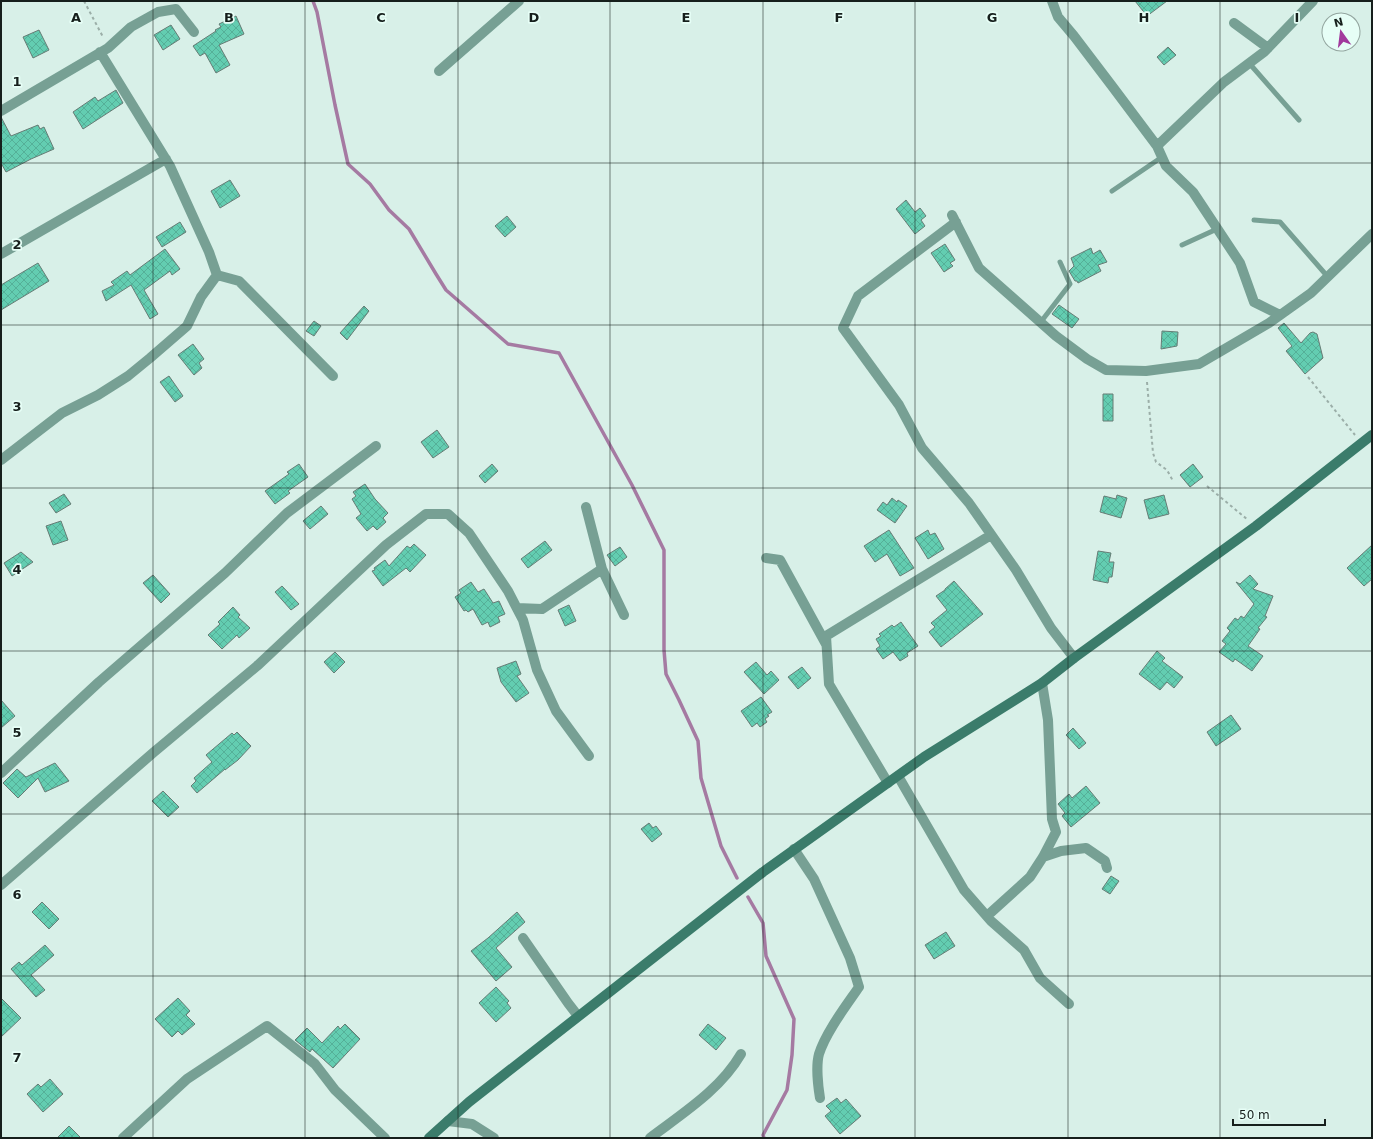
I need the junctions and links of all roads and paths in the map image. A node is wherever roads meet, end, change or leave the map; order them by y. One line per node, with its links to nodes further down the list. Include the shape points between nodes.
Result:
1 (84, 1): 8 (path)
2 (519, 1): 10 (street)
3 (1052, 1): 13 (street, via 1058,17)
4 (1313, 1): 7 (street)
5 (1234, 23): 7 (street)
6 (194, 32): 8 (street, via 176,10 158,12 131,27)
7 (1268, 48): 9 (street)
8 (104, 50): 11 (street); 15 (street)
9 (1249, 63): 12 (lane); 13 (street, via 1224,82)
10 (440, 71)
11 (1, 110)
12 (1300, 120)
13 (1157, 146): 14 (street)
14 (1162, 157): 16 (lane); 18 (street, via 1166,166 1194,192)
15 (166, 159): 21 (street); 23 (street, via 210,252)
16 (1112, 191)
17 (1254, 220): 24 (lane, via 1280,222)
18 (1217, 229): 20 (lane); 25 (street, via 1240,263 1254,302)
19 (1372, 234): 24 (street)
20 (1182, 245)
21 (1, 254)
22 (1060, 262): 26 (lane, via 1070,284)
23 (217, 275): 28 (street, via 239,281); 33 (street, via 201,297 187,326 150,358 98,395 62,413)
24 (1328, 277): 25 (street)
25 (1280, 315): 27 (street, via 1199,364)
26 (1040, 323): 27 (street, via 1087,359 1106,370); 38 (street, via 979,268 954,218 858,296 843,328 899,406 922,448 969,503)
27 (1146, 371): 34 (path, via 1153,453 1156,462 1167,470)
28 (333, 376)
29 (1308, 377): 31 (path)
30 (1372, 435): 31 (street)
31 (1361, 443): 37 (street)
32 (376, 446): 47 (street, via 287,513 225,573 99,682)
33 (1, 460)
34 (1173, 481)
35 (1207, 486): 37 (path)
36 (586, 507): 40 (street)
37 (1256, 526): 44 (street)
38 (991, 535): 43 (street, via 826,636); 44 (street, via 1016,570 1051,628)
39 (766, 558): 43 (street, via 780,560)
40 (602, 569): 41 (street, via 542,609); 42 (street)
41 (517, 608): 46 (street, via 523,620 537,670 556,711); 53 (street, via 469,533 448,514 426,514 386,545 257,666)
42 (624, 616)
43 (826, 644): 49 (street, via 829,684)
44 (1074, 658): 45 (street)
45 (1042, 683): 48 (street); 51 (street, via 1048,720 1052,819 1056,832)
46 (589, 756)
47 (1, 773)
48 (898, 776): 49 (street); 54 (street, via 964,890)
49 (888, 783): 50 (street)
50 (794, 850): 57 (street); 59 (street, via 814,879 850,958 859,987 831,1030 819,1055 817,1084)
51 (1043, 857): 52 (street, via 1086,848 1106,861); 54 (street, via 1030,877)
52 (1106, 868)
53 (1, 885)
54 (987, 916): 56 (street, via 1024,950 1040,978)
55 (523, 938): 57 (street)
56 (1070, 1004)
57 (578, 1016): 60 (street)
58 (741, 1054): 65 (street, via 734,1067 706,1096)
59 (820, 1098)
60 (448, 1121): 63 (street); 64 (street, via 472,1124)
61 (122, 1138): 62 (street, via 188,1079 267,1026 315,1064 335,1090)
62 (385, 1138)
63 (429, 1138)
64 (494, 1138)
65 (650, 1138)

